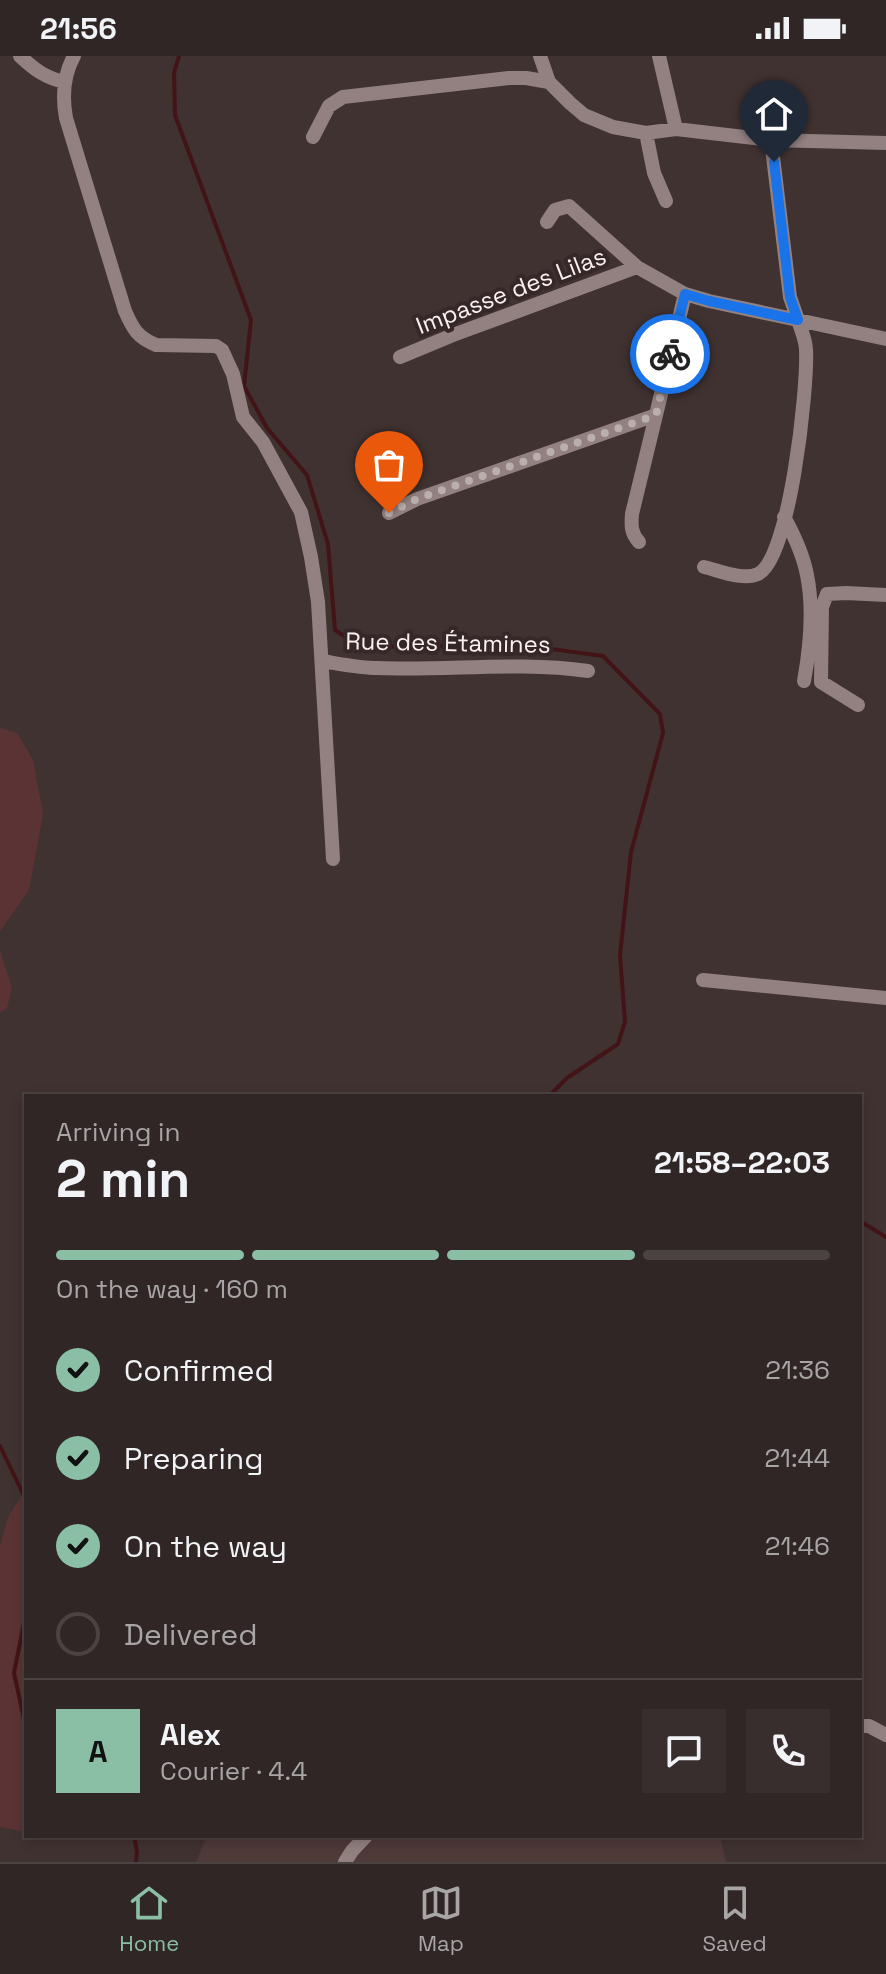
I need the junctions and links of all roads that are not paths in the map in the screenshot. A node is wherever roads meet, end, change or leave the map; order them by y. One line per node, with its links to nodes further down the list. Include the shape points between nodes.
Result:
1 (20, 56): 5 (street, via 43,75)
2 (74, 56): 5 (street)
3 (540, 56): 6 (street)
4 (659, 56): 7 (street)
5 (65, 82): 25 (street, Rue des Étamines, via 66,118 134,331 156,345 222,350 243,417 263,442 301,512 318,602)
6 (549, 82): 8 (street, via 584,115); 9 (street, via 509,78 343,97 329,106)
7 (676, 129): 8 (street); 10 (street)
8 (646, 133): 12 (street)
9 (313, 137)
10 (771, 140): 11 (street); 16 (street, via 790,297)
11 (886, 143)
12 (666, 201)
13 (547, 222): 14 (street, via 555,210 569,206)
14 (637, 267): 15 (street); 18 (street, Impasse des Lilas)
15 (685, 294): 16 (street); 19 (street)
16 (798, 320): 17 (street); 21 (street, via 806,345 806,377)
17 (886, 339)
18 (400, 357)
19 (656, 415): 20 (street); 22 (street, via 632,514 631,528)
20 (389, 513)
21 (784, 517): 23 (street, via 775,554 756,576); 27 (street, via 800,549 810,597)
22 (639, 542)
23 (704, 567)
24 (886, 595): 28 (street, via 827,594 822,607 821,682)
25 (322, 661): 26 (street, Rue des Étamines, via 373,668 502,665); 29 (street)
26 (588, 671)
27 (804, 681)
28 (858, 705)
29 (333, 859)
30 (703, 980): 31 (street)
31 (886, 998)
32 (862, 1726): 33 (street)
33 (886, 1735)
34 (364, 1838): 35 (street)
35 (345, 1862)

